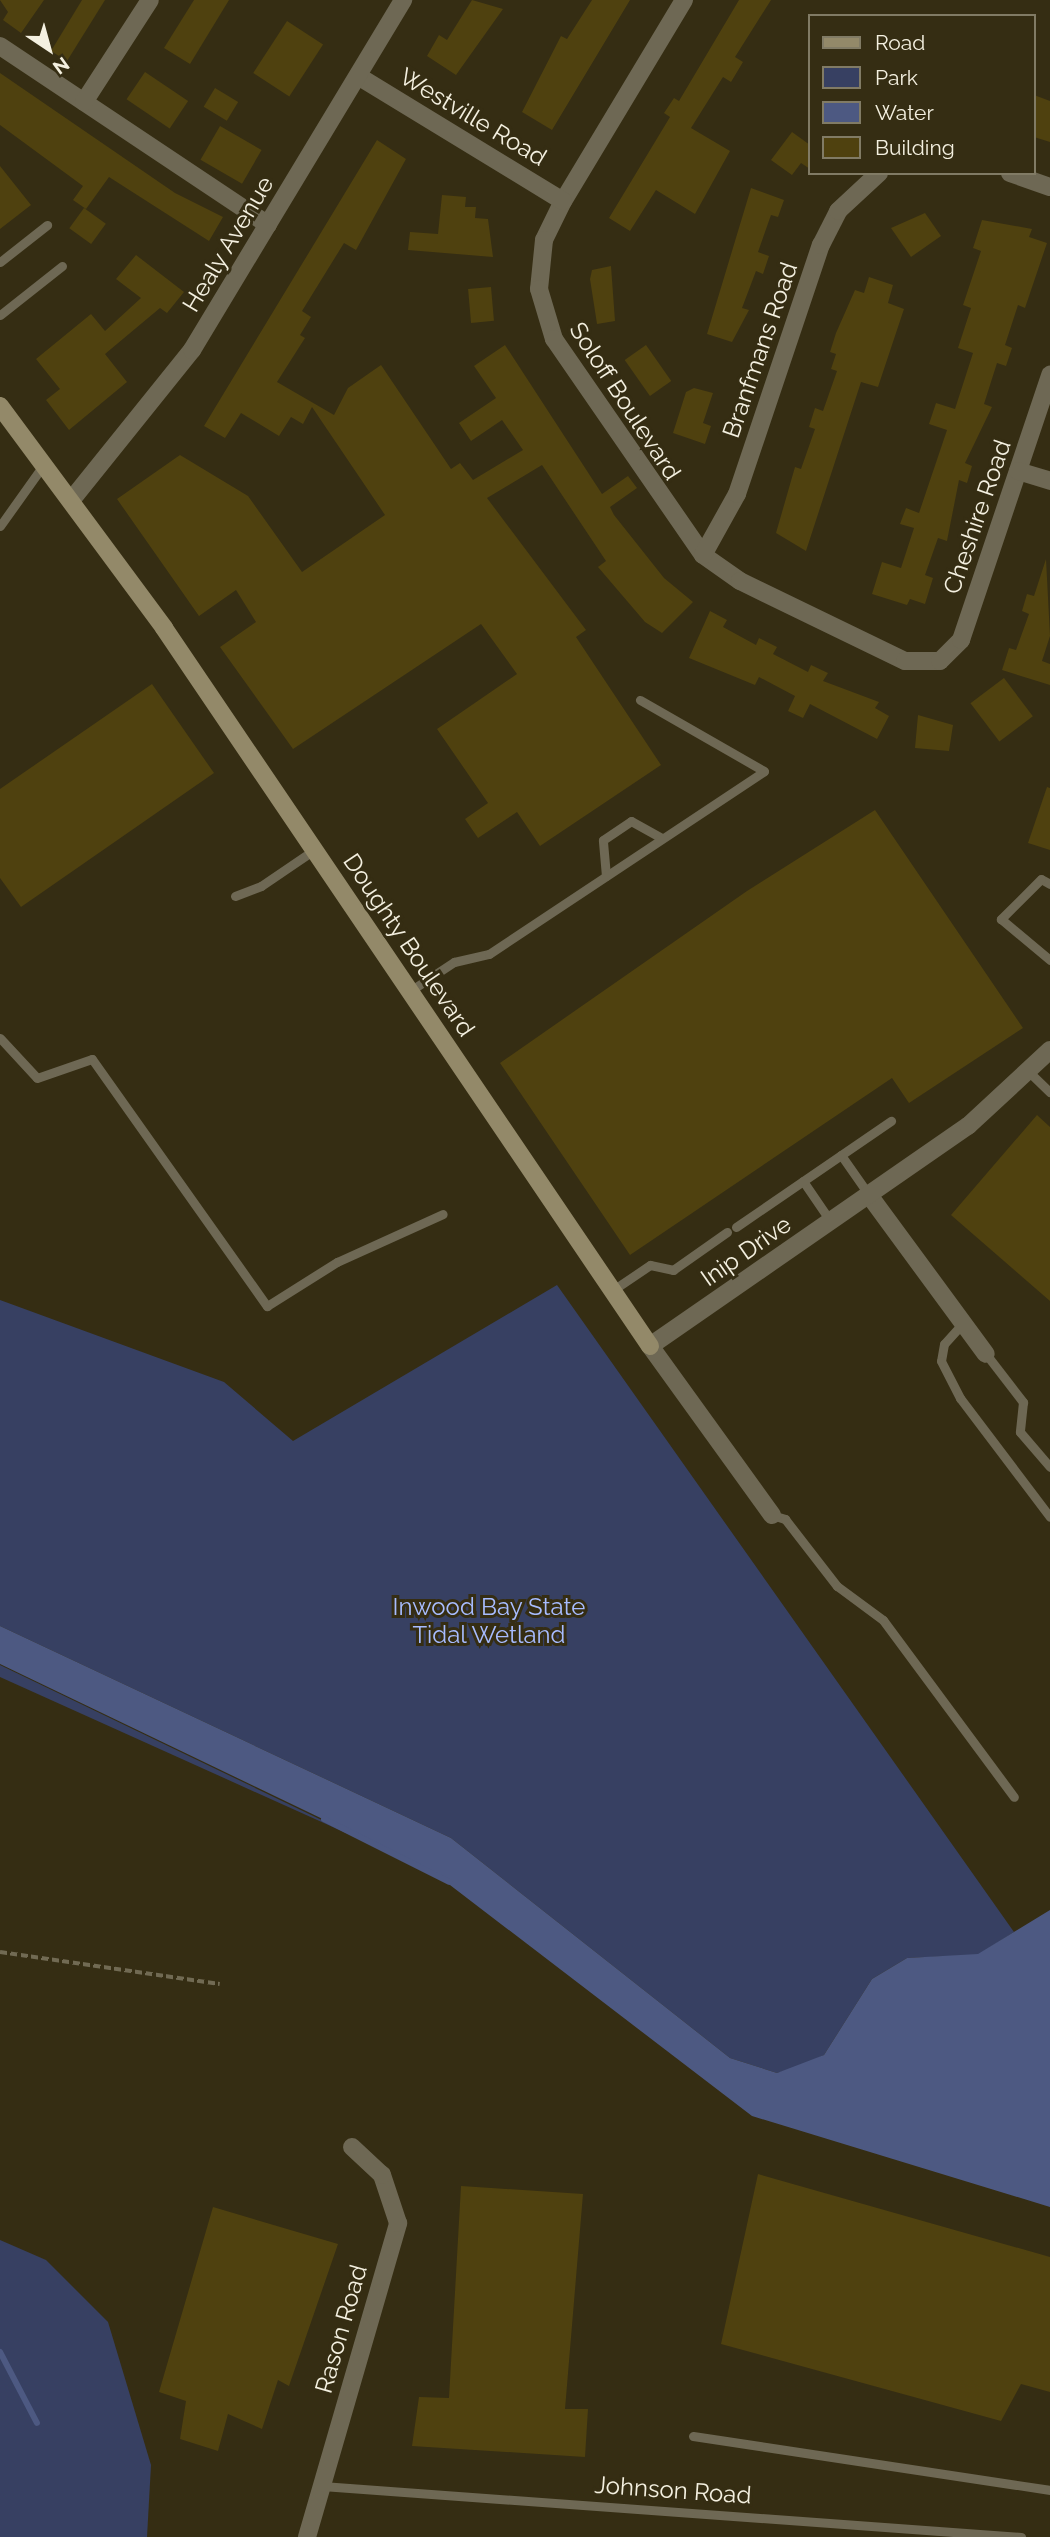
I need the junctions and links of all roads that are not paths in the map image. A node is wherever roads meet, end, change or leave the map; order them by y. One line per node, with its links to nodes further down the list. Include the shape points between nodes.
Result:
1 (150, 0): 6 (street)
2 (404, 0): 5 (street, Healy Avenue)
3 (684, 0): 10 (street, Soloff Boulevard)
4 (0, 46): 6 (street)
5 (358, 76): 10 (street, Westville Road); 12 (street, Healy Avenue)
6 (84, 102): 12 (street)
7 (877, 175): 23 (street, Branfmans Road, via 838,211 821,245 737,494)
8 (1016, 175): 9 (street)
9 (1050, 187)
10 (563, 201): 23 (street, Soloff Boulevard, via 540,259 546,322 664,506)
11 (47, 225): 13 (lane)
12 (268, 225): 21 (street, Healy Avenue, via 192,350)
13 (0, 262)
14 (62, 266): 15 (lane)
15 (0, 315)
16 (1050, 375): 19 (street, Cheshire Road)
17 (0, 406): 18 (main road, Doughty Boulevard)
18 (45, 463): 21 (main road, Doughty Boulevard); 22 (lane)
19 (1018, 471): 20 (street); 24 (street, Cheshire Road, via 961,640 955,651)
20 (1050, 481)
21 (72, 498): 27 (main road, Doughty Boulevard)
22 (0, 526)
23 (703, 555): 24 (street, Soloff Boulevard, via 740,581 905,662)
24 (933, 662)
25 (640, 700): 26 (lane, via 764,771)
26 (662, 838): 28 (lane); 28 (lane, via 631,821 603,840)
27 (314, 850): 30 (lane, via 261,886); 32 (main road, Doughty Boulevard)
28 (606, 876): 32 (lane, via 489,954 454,962)
29 (1050, 884): 31 (lane, via 1041,879 1001,919)
30 (235, 896)
31 (1050, 960)
32 (410, 991): 45 (main road, Doughty Boulevard)
33 (0, 1038): 41 (lane, via 37,1078 92,1059 267,1306 337,1262)
34 (1050, 1050): 35 (street, Inip Drive)
35 (1029, 1072): 36 (lane); 40 (street, Inip Drive, via 968,1126)
36 (1050, 1092)
37 (891, 1121): 38 (lane)
38 (841, 1155): 39 (lane); 40 (lane)
39 (803, 1181): 42 (lane); 43 (lane)
40 (869, 1195): 42 (street, Inip Drive); 46 (street)
41 (443, 1214)
42 (831, 1222): 47 (street, Inip Drive)
43 (736, 1227)
44 (727, 1233): 45 (lane, via 673,1270 650,1265)
45 (613, 1290): 47 (main road, Doughty Boulevard)
46 (963, 1322): 48 (street); 51 (lane, via 944,1344 941,1361 960,1398)
47 (650, 1346): 50 (street, Doughty Boulevard)
48 (986, 1353): 49 (lane, via 1023,1402 1020,1432)
49 (1050, 1467)
50 (772, 1515): 52 (lane, via 785,1519 837,1586 883,1620)
51 (1050, 1517)
52 (1014, 1797)
53 (352, 2147): 55 (street, Rason Road, via 382,2175 398,2223)
54 (693, 2436): 56 (lane)
55 (322, 2486): 57 (street, Rason Road); 58 (lane, Johnson Road)
56 (1050, 2490)
57 (307, 2537)
58 (1021, 2537)

